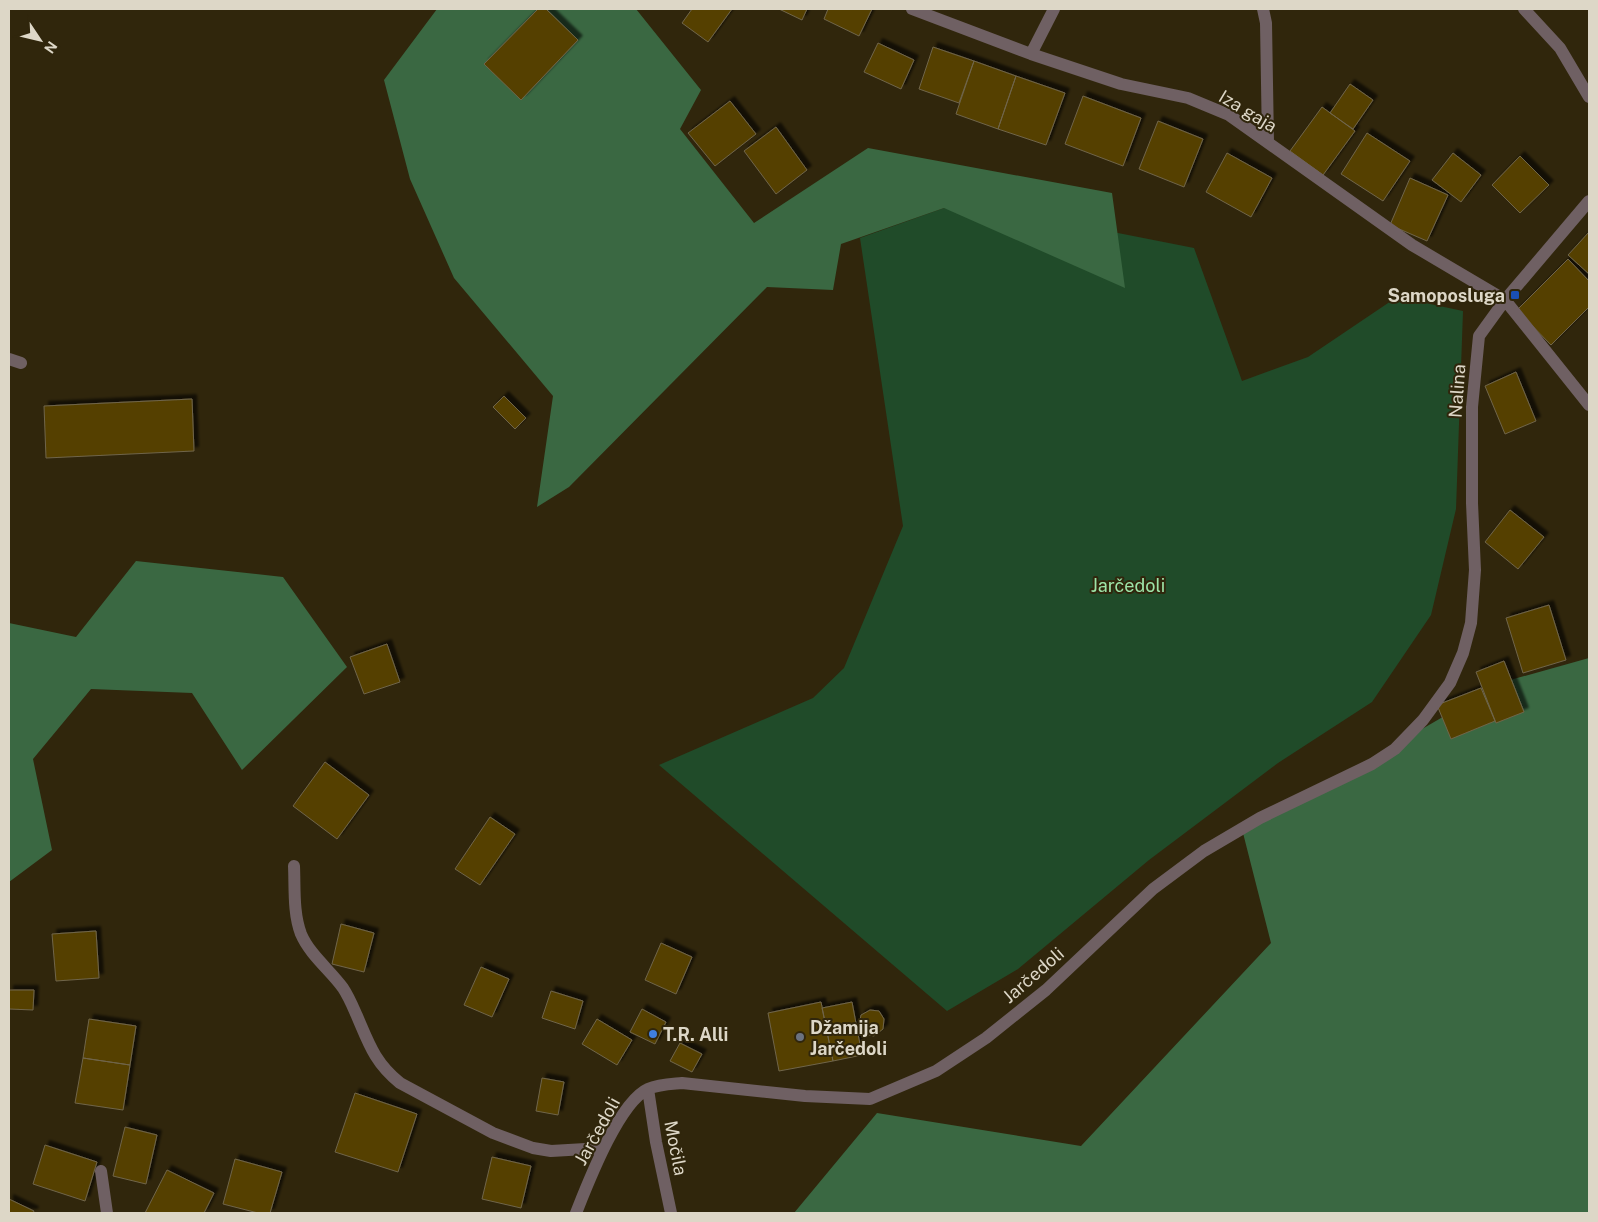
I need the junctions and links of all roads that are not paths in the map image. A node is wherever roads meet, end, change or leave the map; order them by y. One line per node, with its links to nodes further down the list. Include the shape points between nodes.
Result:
1 (912, 9): 5 (street, Iza gaja)
2 (1054, 9): 5 (street)
3 (1263, 9): 7 (street)
4 (1524, 9): 6 (street, via 1560,48)
5 (1030, 54): 7 (street, Iza gaja, via 1121,84 1188,98 1229,115)
6 (1589, 97)
7 (1268, 143): 9 (street, Iza gaja, via 1412,245)
8 (1589, 201): 9 (street, Nalina)
9 (1505, 300): 12 (street); 13 (street, Nalina, via 1479,336 1477,354 1472,407 1475,570)
10 (9, 359): 11 (street)
11 (22, 363)
12 (1589, 405)
13 (1471, 623): 15 (street, Jarčedoli, via 1450,683 1423,720 1395,749 1372,764 1260,818 1204,851 1153,889 1046,990 986,1038 936,1071 870,1099 805,1096 682,1083)
14 (294, 866): 16 (street, via 295,901 302,935 307,946 348,996 376,1059 387,1072 400,1083 493,1133 533,1148 551,1151)
15 (648, 1089): 16 (street, Jarčedoli, via 632,1101); 20 (street, Močila)
16 (603, 1148): 19 (street, Jarčedoli)
17 (101, 1171): 18 (street)
18 (107, 1213)
19 (576, 1213)
20 (670, 1213)

